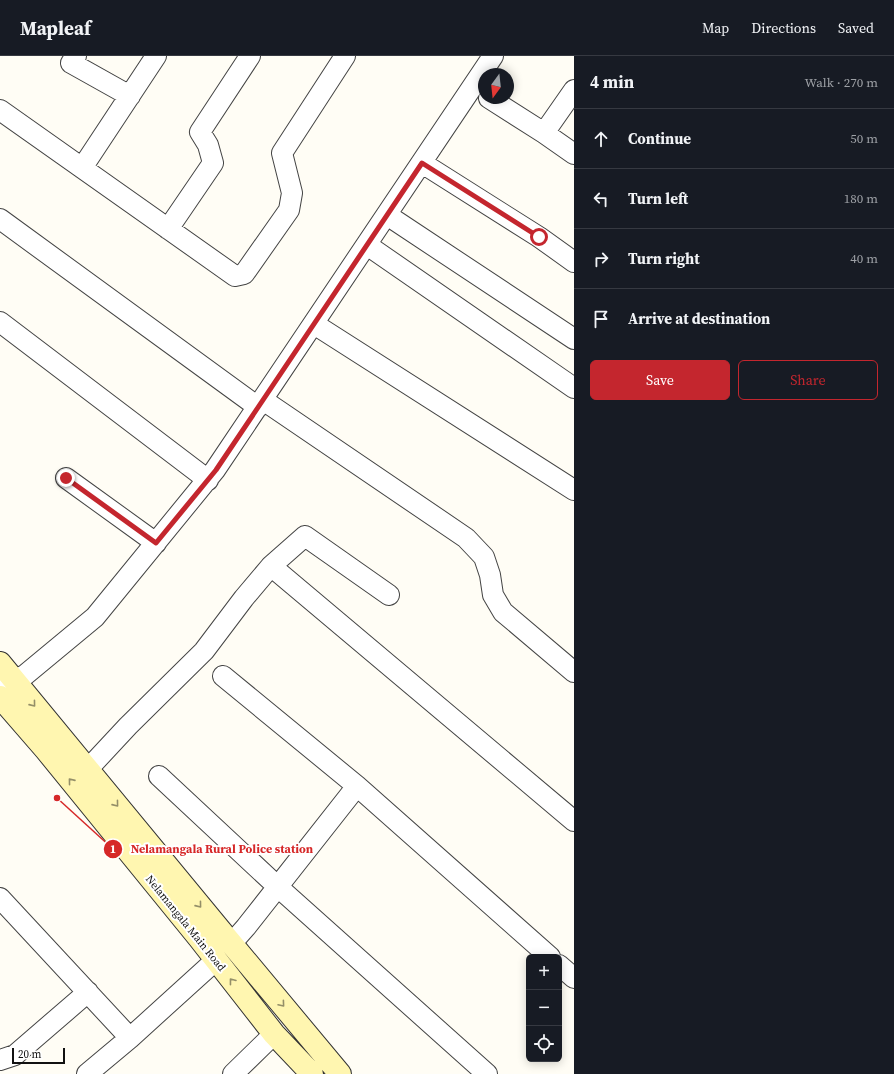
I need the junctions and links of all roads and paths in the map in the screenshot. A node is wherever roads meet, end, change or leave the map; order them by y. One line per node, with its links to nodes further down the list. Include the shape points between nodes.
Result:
1 (76, 56): 9 (street, via 72,63)
2 (156, 56): 9 (street)
3 (250, 56): 18 (street, via 200,132 208,145 213,163)
4 (345, 56): 18 (street, via 282,153 292,193 289,210 244,274 236,276)
5 (493, 56): 6 (street)
6 (488, 68)
7 (574, 90): 12 (street)
8 (478, 91): 14 (street)
9 (130, 96): 15 (street)
10 (498, 104): 12 (street)
11 (0, 110): 15 (street)
12 (544, 133): 13 (street)
13 (574, 154)
14 (422, 163): 16 (street); 20 (street)
15 (82, 168): 18 (street)
16 (387, 215): 19 (street); 23 (street)
17 (0, 219): 25 (street)
18 (168, 229)
19 (367, 244): 22 (street); 24 (street)
20 (574, 262)
21 (0, 322): 27 (street)
22 (314, 324): 25 (street); 28 (street)
23 (574, 339)
24 (574, 388)
25 (260, 404): 27 (street); 33 (street, via 466,538 484,557 493,595 503,612)
26 (66, 478): 29 (street)
27 (208, 480): 29 (street)
28 (574, 490)
29 (156, 543): 35 (street, via 95,617 25,675)
30 (271, 566): 31 (street, via 305,536); 37 (street, via 204,651 128,726); 40 (street)
31 (389, 595)
32 (0, 663): 35 (main road)
33 (574, 672)
34 (223, 676): 39 (street)
35 (7, 684): 37 (main road, one-way to 37)
36 (0, 697): 45 (main road, Nelamangala Main Road, one-way to 36)
37 (88, 770): 43 (main road, one-way to 43)
38 (159, 776): 41 (street)
39 (357, 786): 41 (street); 44 (street)
40 (574, 821)
41 (278, 888): 43 (street); 56 (street)
42 (0, 898): 48 (street)
43 (231, 944): 55 (main road, one-way to 55)
44 (547, 954)
45 (216, 960): 49 (main road, Nelamangala Main Road, one-way to 45); 50 (street)
46 (562, 968): 47 (street)
47 (574, 978)
48 (88, 992): 50 (street); 51 (street, via 15,1055)
49 (274, 1034): 53 (street); 54 (main road, Nelamangala Main Road)
50 (130, 1038): 52 (street)
51 (0, 1060)
52 (87, 1074)
53 (233, 1074)
54 (312, 1074)
55 (340, 1074)
56 (487, 1074)

